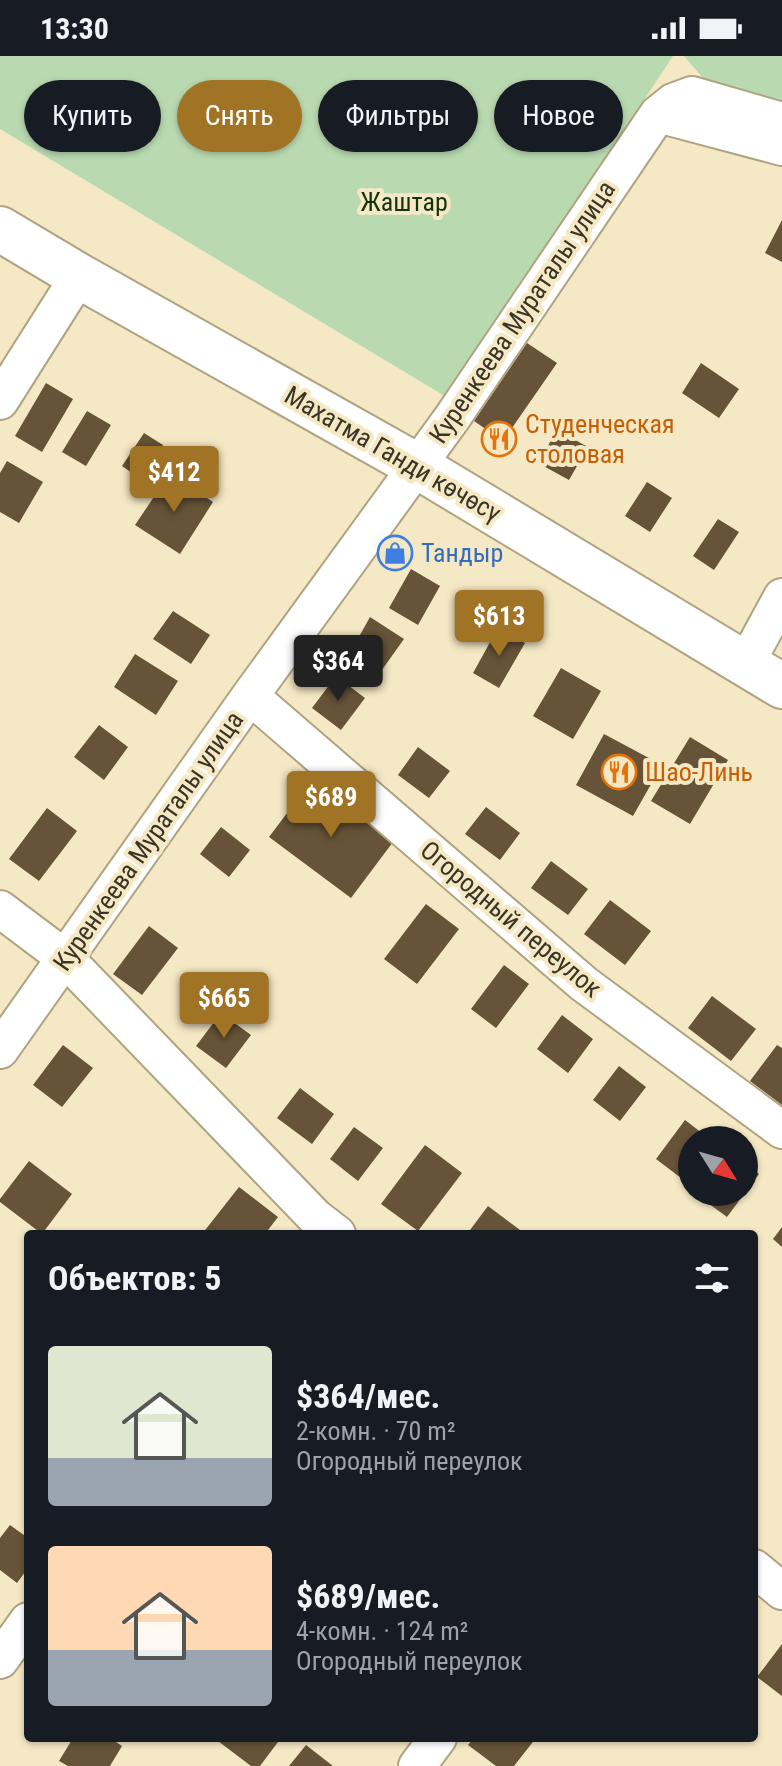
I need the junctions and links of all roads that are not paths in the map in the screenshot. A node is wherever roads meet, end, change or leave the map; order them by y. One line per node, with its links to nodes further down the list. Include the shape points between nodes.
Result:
1 (658, 114): 2 (street, Куренкеева Мураталы улица, via 692,95); 3 (street); 7 (street, Куренкеева Мураталы улица)
2 (782, 121)
3 (782, 147)
4 (0, 229): 5 (main road, Махатма Ганди көчөсү)
5 (79, 276): 6 (street); 7 (main road, Махатма Ганди көчөсү)
6 (0, 401)
7 (417, 466): 9 (main road, Махатма Ганди көчөсү); 11 (street, Куренкеева Мураталы улица)
8 (782, 597): 9 (street)
9 (745, 665): 10 (main road, Махатма Ганди көчөсү)
10 (782, 686)
11 (250, 696): 13 (street, Куренкеева Мураталы улица); 15 (street, Огородный переулок, via 584,984)
12 (0, 909): 13 (street)
13 (65, 958): 14 (street, Куренкеева Мураталы улица); 16 (street)
14 (0, 1050)
15 (782, 1130)
16 (318, 1228)
17 (758, 1571): 18 (street)
18 (782, 1591)
19 (24, 1627): 20 (street)
20 (0, 1660)
21 (435, 1742): 22 (street)
22 (417, 1766)

